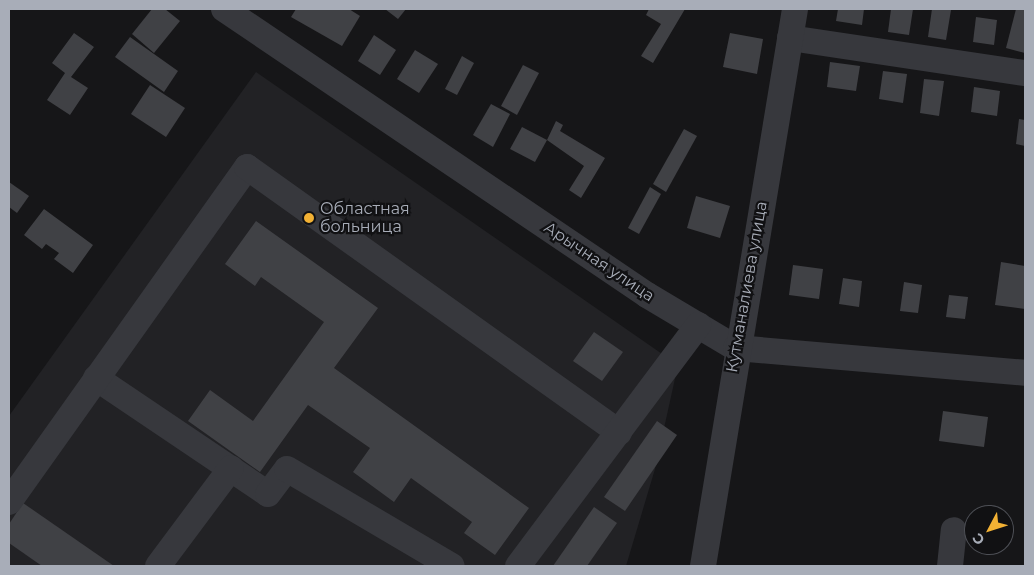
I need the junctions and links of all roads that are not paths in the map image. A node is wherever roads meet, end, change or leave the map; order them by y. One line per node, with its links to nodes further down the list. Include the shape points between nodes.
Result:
1 (224, 9): 5 (street, Арычная улица)
2 (795, 9): 3 (street, Кутманалиева улица)
3 (790, 38): 4 (street); 6 (street, Кутманалиева улица)
4 (1025, 73)
5 (698, 325): 6 (street, Арычная улица); 9 (street)
6 (736, 348): 7 (street, Арычная улица); 16 (street, Кутманалиева улица)
7 (1025, 373)
8 (96, 378): 9 (street, via 247,167); 10 (street); 11 (street)
9 (619, 432): 15 (street)
10 (231, 468): 13 (street); 14 (street, via 268,494 287,469)
11 (9, 502)
12 (954, 530): 17 (street)
13 (158, 566)
14 (452, 566)
15 (518, 566)
16 (703, 566)
17 (950, 566)

